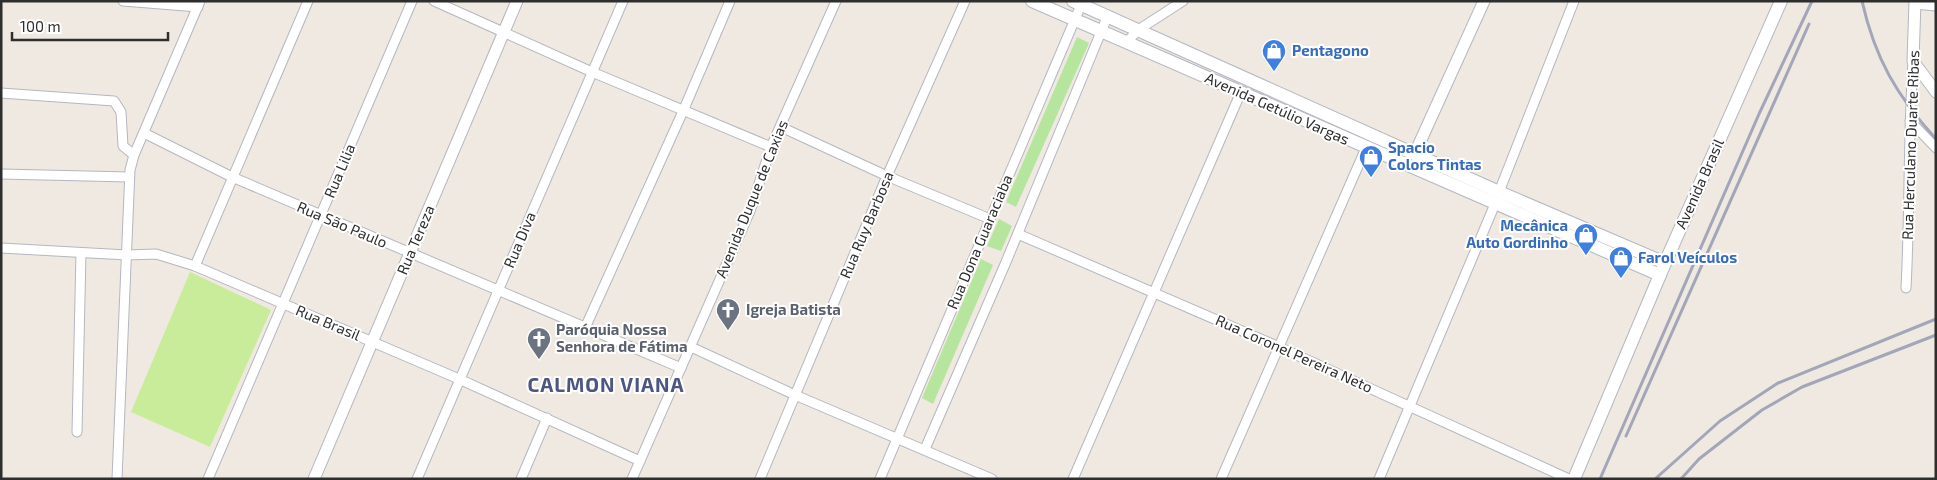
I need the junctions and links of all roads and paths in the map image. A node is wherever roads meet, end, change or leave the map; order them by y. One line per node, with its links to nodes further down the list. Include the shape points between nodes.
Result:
1 (123, 1): 14 (street)
2 (308, 1): 43 (street)
3 (412, 1): 45 (street, Rua Lilia)
4 (434, 1): 24 (street)
5 (517, 1): 24 (street, Rua Tereza)
6 (623, 1): 27 (street, Rua Diva)
7 (730, 1): 31 (street)
8 (836, 1): 33 (street, Avenida Duque de Caxias)
9 (965, 1): 41 (street, Rua Ruy Barbosa)
10 (1032, 1): 21 (main road, Avenida Getúlio Vargas)
11 (1484, 1): 38 (street)
12 (1574, 1): 44 (street)
13 (1781, 1): 53 (main road, Avenida Brasil)
14 (141, 2): 18 (street)
15 (1180, 2): 22 (street)
16 (1077, 3): 20 (main road, Avenida Getúlio Vargas); 21 (street, Rua Dona Guaraciaba)
17 (1915, 3): 19 (street); 26 (street, Rua Herculano Duarte Ribas)
18 (199, 4): 34 (street)
19 (1936, 6)
20 (1108, 15): 22 (main road, Avenida Getúlio Vargas); 23 (street)
21 (1074, 21): 23 (main road, Avenida Getúlio Vargas); 46 (street, Rua Dona Guaraciaba)
22 (1138, 30): 25 (street); 38 (main road, Avenida Getúlio Vargas)
23 (1101, 32): 25 (main road, Avenida Getúlio Vargas); 47 (street)
24 (504, 33): 27 (street); 50 (street, Rua Tereza)
25 (1126, 43): 29 (main road, Avenida Getúlio Vargas)
26 (1913, 61): 28 (street); 32 (street, Rua Herculano Duarte Ribas)
27 (592, 72): 31 (street); 55 (street, Rua Diva)
28 (1934, 88)
29 (1240, 92): 36 (main road, Avenida Getúlio Vargas); 56 (street)
30 (1, 94): 39 (street, via 114,101 121,112 123,146)
31 (684, 109): 35 (street); 58 (street)
32 (1910, 122): 37 (street); 54 (street, Rua Herculano Duarte Ribas)
33 (781, 127): 35 (street, Avenida Duque de Caxias); 41 (street)
34 (144, 133): 39 (street); 43 (street, Rua São Paulo)
35 (771, 147): 60 (street, Avenida Duque de Caxias, via 750,211)
36 (1366, 148): 38 (main road, via 1404,158 1411,158); 44 (main road, Avenida Getúlio Vargas); 61 (street)
37 (1936, 148)
38 (1415, 153): 44 (main road, Avenida Getúlio Vargas)
39 (134, 155): 42 (street)
40 (1, 174): 42 (street)
41 (887, 176): 46 (street); 64 (street, Rua Ruy Barbosa)
42 (129, 177): 51 (street)
43 (232, 177): 45 (street, Rua São Paulo); 52 (street)
44 (1497, 198): 53 (main road, Avenida Getúlio Vargas); 65 (street)
45 (321, 216): 50 (street, Rua São Paulo); 57 (street, Rua Lilia)
46 (990, 219): 68 (street, Rua Dona Guaraciaba)
47 (1018, 234): 56 (street, Rua Coronel Pereira Neto); 69 (street)
48 (1, 248): 49 (street, Rua Brasil)
49 (81, 253): 51 (street, Rua Brasil); 67 (street)
50 (410, 254): 55 (street, Rua São Paulo); 59 (street, Rua Tereza)
51 (127, 256): 52 (street, Rua Brasil, via 156,254); 71 (street)
52 (195, 266): 57 (street, Rua Brasil)
53 (1662, 269): 84 (main road, Avenida Brasil)
54 (1906, 288)
55 (498, 292): 58 (street, Rua São Paulo); 63 (street, Rua Diva)
56 (1152, 293): 61 (street, Rua Coronel Pereira Neto); 80 (street)
57 (283, 304): 59 (street, Rua Brasil); 72 (street, Rua Lilia)
58 (585, 328): 62 (street, Rua São Paulo)
59 (372, 342): 63 (street, Rua Brasil); 73 (street, Rua Tereza)
60 (690, 347): 62 (street, Avenida Duque de Caxias); 64 (street)
61 (1279, 347): 65 (street, Rua Coronel Pereira Neto); 81 (street)
62 (681, 368): 70 (street, Avenida Duque de Caxias)
63 (459, 379): 66 (street, Rua Brasil); 74 (street, Rua Diva)
64 (795, 395): 68 (street); 77 (street, Rua Ruy Barbosa)
65 (1412, 406): 82 (street); 83 (street, Rua Coronel Pereira Neto)
66 (547, 418): 70 (street, Rua Brasil); 75 (street)
67 (77, 432)
68 (898, 438): 69 (street); 78 (street, Rua Dona Guaraciaba)
69 (925, 449): 79 (street)
70 (640, 461): 76 (street, Avenida Duque de Caxias)
71 (117, 479)
72 (208, 479)
73 (314, 479)
74 (417, 479)
75 (521, 479)
76 (632, 479)
77 (760, 479)
78 (880, 479)
79 (992, 479)
80 (1073, 479)
81 (1221, 479)
82 (1379, 479)
83 (1569, 479)
84 (1574, 479)

